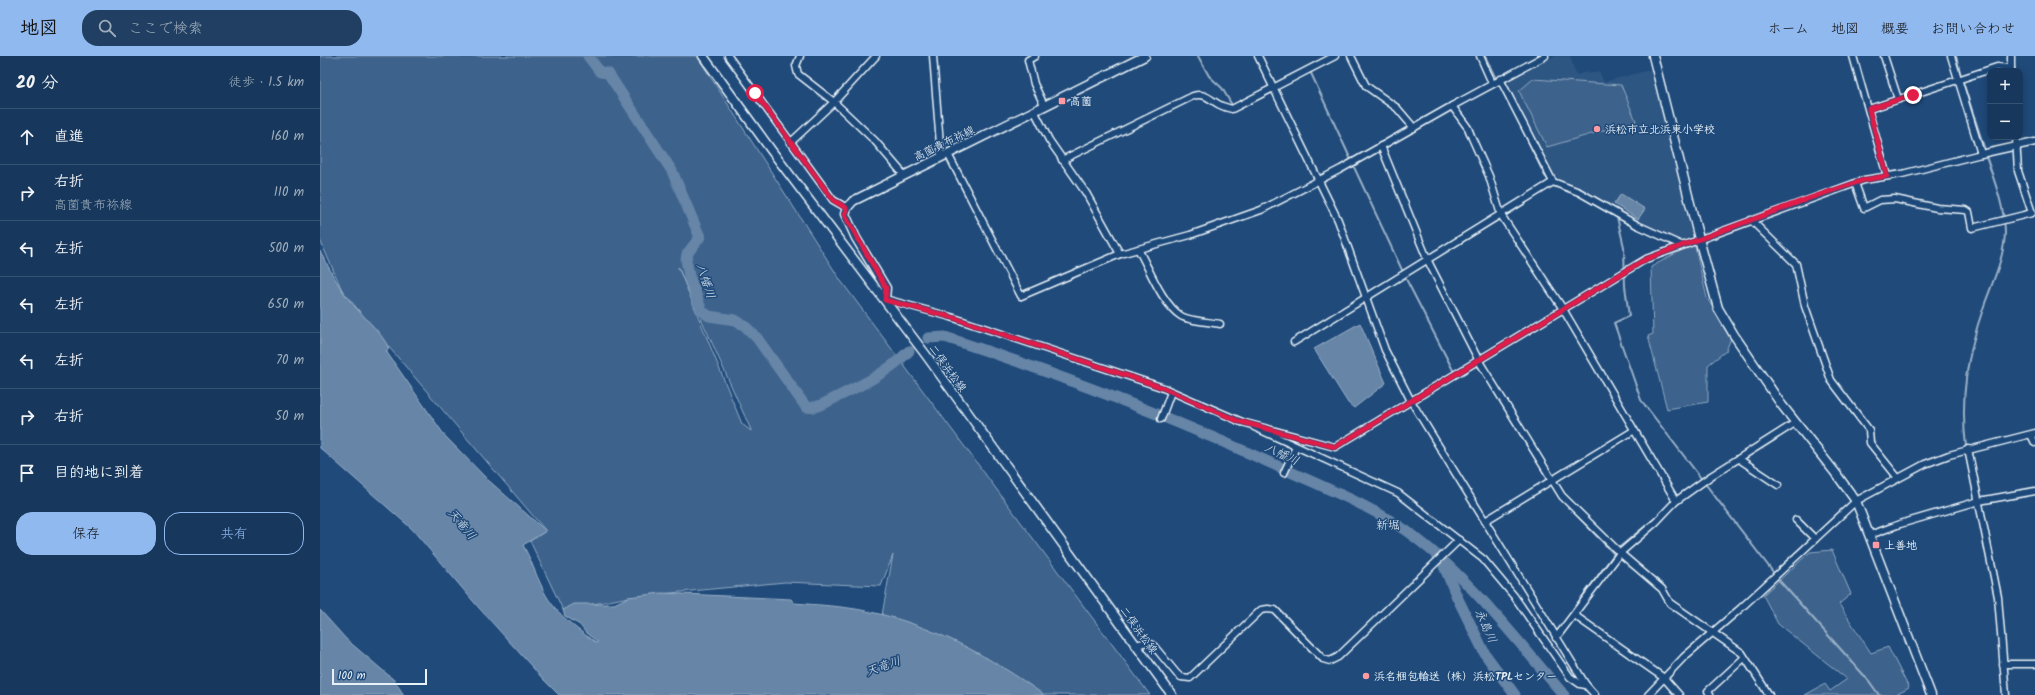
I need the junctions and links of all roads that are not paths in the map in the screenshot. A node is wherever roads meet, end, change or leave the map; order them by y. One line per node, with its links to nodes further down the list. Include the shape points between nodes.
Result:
1 (703, 56): 53 (main road, 二俣浜松線)
2 (728, 56): 33 (street)
3 (800, 56): 25 (street, via 796,66 798,74)
4 (876, 56): 25 (street)
5 (933, 56): 37 (street)
6 (1035, 56): 18 (street)
7 (1145, 56): 26 (main road, 高薗貴布祢線)
8 (1258, 56): 23 (street)
9 (1335, 56): 23 (street)
10 (1351, 56): 30 (street, via 1366,86 1396,108)
11 (1480, 56): 22 (street)
12 (1545, 56): 22 (street)
13 (1653, 56): 47 (main road)
14 (1853, 56): 28 (street)
15 (1884, 56): 24 (street)
16 (1952, 56): 21 (street)
17 (2011, 56): 19 (street)
18 (1028, 58): 26 (street, via 1034,84)
19 (2011, 68)
20 (1987, 71): 21 (street)
21 (1959, 80): 24 (street); 36 (street)
22 (1496, 81): 27 (street); 42 (street)
23 (1273, 88): 38 (street, via 1232,109 1199,94); 41 (street)
24 (1898, 100): 28 (street)
25 (834, 102): 33 (street); 39 (street, via 875,141)
26 (1044, 106): 29 (main road, 高薗貴布祢線)
27 (1452, 106): 30 (street); 45 (street, via 1468,128 1489,176)
28 (1869, 109): 40 (street)
29 (1034, 110): 37 (main road, 高薗貴布祢線); 38 (street)
30 (1414, 128): 35 (street)
31 (2016, 140): 34 (street)
32 (2035, 142): 34 (street)
33 (790, 143): 44 (street, via 833,200)
34 (2016, 145): 36 (street); 43 (street, via 2018,171 2032,213 1972,228 1969,212 1966,210 1937,208 1895,198 1880,200 1864,208)
35 (1381, 146): 41 (street); 51 (street)
36 (1981, 154): 40 (street)
37 (944, 155): 39 (main road, 高薗貴布祢線); 50 (street, via 1021,296)
38 (1062, 160): 50 (street, via 1086,193)
39 (904, 175): 44 (main road, 高薗貴布祢線, via 853,201)
40 (1887, 176): 43 (street)
41 (1318, 181): 49 (street, via 1261,210 1190,235); 52 (street, via 1338,220)
42 (1553, 182): 45 (street); 48 (street, via 1579,192 1637,225)
43 (1855, 183): 46 (street)
44 (846, 208): 53 (main road, via 848,221 886,288)
45 (1501, 215): 51 (street); 54 (street)
46 (1751, 220): 47 (street); 70 (street, via 1796,264 1805,306 1830,380 1869,430 1870,443)
47 (1699, 239): 48 (street); 62 (main road, via 1724,320)
48 (1680, 245): 54 (street, via 1624,271)
49 (1138, 249): 50 (street); 55 (street, via 1158,288 1169,305 1181,316)
50 (1120, 254)
51 (1428, 260): 52 (street); 57 (street)
52 (1365, 298): 56 (street); 59 (street, via 1385,350)
53 (885, 300): 58 (street, via 951,317); 86 (main road, 二俣浜松線)
54 (1563, 309): 57 (street); 63 (street)
55 (1220, 324)
56 (1294, 342)
57 (1479, 361): 59 (street); 71 (street)
58 (1171, 392): 60 (street); 61 (street)
59 (1411, 401): 61 (street, via 1335,447); 78 (street)
60 (1161, 419)
61 (1238, 421): 66 (street)
62 (1795, 423): 68 (street); 75 (main road)
63 (1633, 431): 71 (street); 74 (street)
64 (2033, 434): 65 (street); 67 (street)
65 (2035, 443)
66 (1296, 447): 69 (street); 81 (street, via 1398,493)
67 (1968, 449): 70 (street, via 1925,464); 76 (street)
68 (1739, 459): 72 (street); 74 (street)
69 (1284, 473)
70 (1898, 478): 75 (street)
71 (1552, 480): 78 (street); 82 (street, via 1571,506)
72 (1778, 485)
73 (2035, 491): 76 (street)
74 (1676, 501): 82 (street)
75 (1856, 501): 79 (main road); 80 (street)
76 (1979, 501): 79 (street); 88 (street, via 1997,590)
77 (1796, 520): 80 (street)
78 (1485, 521): 85 (street)
79 (1870, 535): 98 (main road)
80 (1815, 539): 84 (street)
81 (1459, 540): 86 (street, via 1338,657 1330,661 1323,659 1275,610 1268,609 1261,610 1190,678 1177,674 1153,645 1147,642); 91 (street, via 1498,575 1570,677)
82 (1620, 553): 83 (street); 84 (street, via 1662,588 1670,603)
83 (1574, 615): 85 (street); 90 (street)
84 (1711, 633): 87 (street, via 1742,653); 90 (street)
85 (1556, 638): 91 (street)
86 (1136, 645): 93 (main road, 二俣浜松線)
87 (1744, 658): 92 (street); 97 (street)
88 (2003, 664): 89 (street); 99 (street)
89 (2035, 664)
90 (1664, 678): 95 (street); 96 (street)
91 (1586, 685): 94 (street)
92 (1707, 694)
93 (1172, 695)
94 (1594, 695)
95 (1648, 695)
96 (1679, 695)
97 (1769, 695)
98 (1931, 695)
99 (2006, 695)

